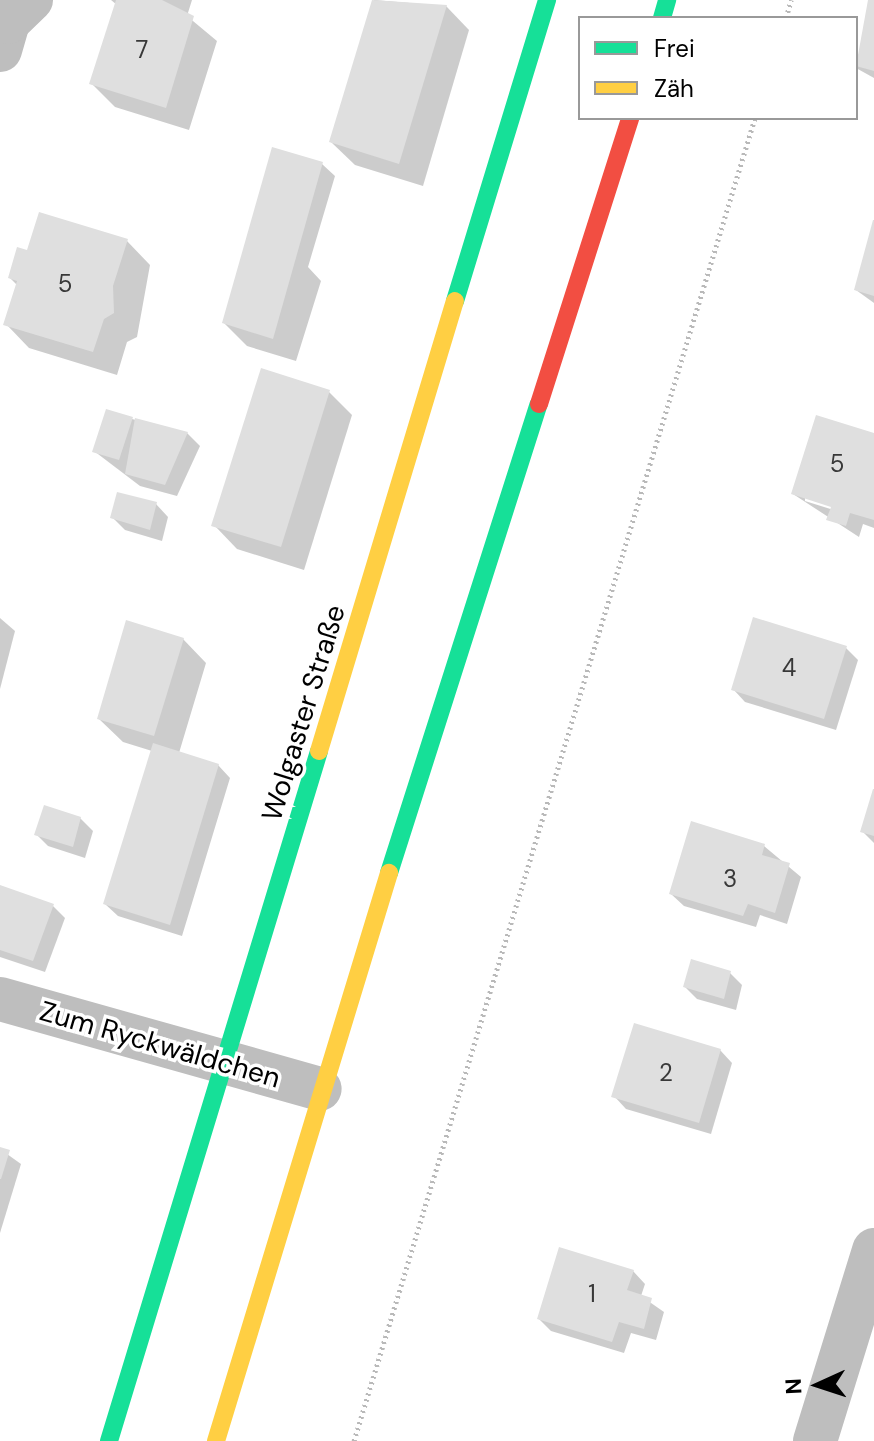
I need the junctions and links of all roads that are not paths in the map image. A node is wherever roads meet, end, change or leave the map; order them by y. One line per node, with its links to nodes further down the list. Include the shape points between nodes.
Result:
1 (31, 0): 3 (street, via 8,22)
2 (547, 0): 6 (street, Wolgaster Straße)
3 (0, 50)
4 (629, 120): 7 (street)
5 (0, 999): 6 (street, Zum Ryckwäldchen)
6 (227, 1067): 7 (street, Zum Ryckwäldchen); 9 (street, Wolgaster Straße)
7 (320, 1089): 10 (street)
8 (874, 1250): 11 (street)
9 (109, 1441)
10 (216, 1441)
11 (815, 1441)

